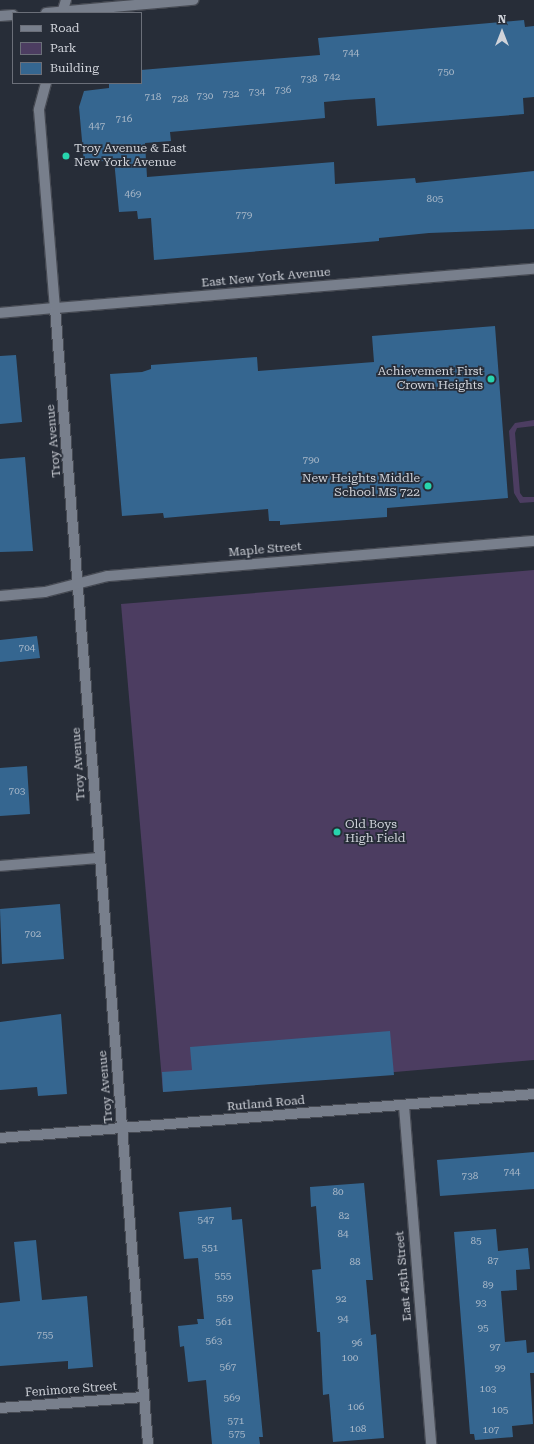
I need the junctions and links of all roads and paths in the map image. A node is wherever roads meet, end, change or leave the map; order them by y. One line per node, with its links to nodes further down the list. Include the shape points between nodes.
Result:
1 (66, 0): 3 (street)
2 (193, 0): 3 (street)
3 (62, 12)
4 (0, 16): 5 (street)
5 (12, 16)
6 (46, 84): 8 (street, Troy Avenue, via 39,110)
7 (534, 269): 8 (street, East New York Avenue)
8 (55, 308): 9 (street, East New York Avenue); 11 (street, Troy Avenue)
9 (0, 313)
10 (534, 541): 11 (street, Maple Street, via 108,576)
11 (78, 584): 12 (street, Maple Street, via 45,592); 13 (street, Troy Avenue)
12 (0, 596)
13 (100, 858): 14 (street); 17 (street, Troy Avenue)
14 (0, 866)
15 (534, 1094): 16 (street, Rutland Road)
16 (404, 1106): 17 (street, Rutland Road); 22 (street, East 45th Street)
17 (122, 1128): 18 (street, Rutland Road); 19 (street, Troy Avenue)
18 (0, 1138)
19 (144, 1397): 20 (street, Fenimore Street); 21 (street, Troy Avenue)
20 (0, 1408)
21 (148, 1444)
22 (431, 1444)

